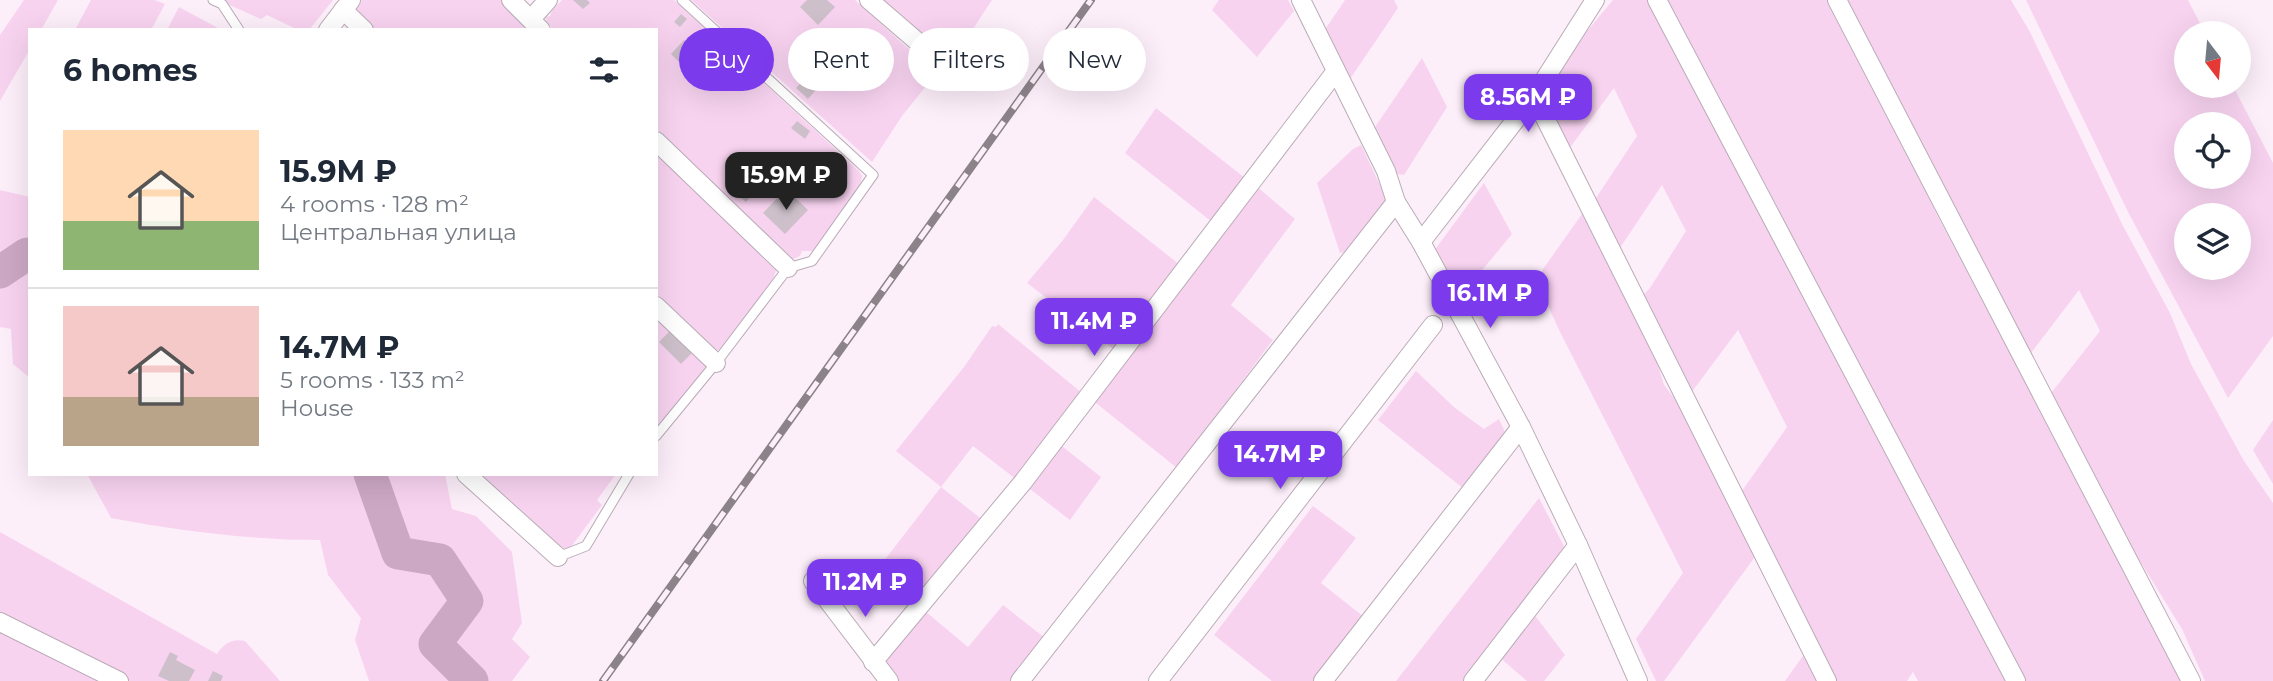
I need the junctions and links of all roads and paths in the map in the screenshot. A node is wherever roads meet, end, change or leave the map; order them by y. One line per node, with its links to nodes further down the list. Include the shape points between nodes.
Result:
1 (213, 0): 12 (lane, via 222,4)
2 (511, 0): 11 (street)
3 (548, 0): 11 (street)
4 (682, 0): 21 (lane, via 873,175 812,261)
5 (869, 0): 15 (street)
6 (1301, 0): 16 (street)
7 (1595, 0): 17 (street)
8 (1657, 0): 42 (street)
9 (1837, 0): 43 (street)
10 (347, 5): 13 (street); 14 (street)
11 (536, 25)
12 (238, 28)
13 (330, 28)
14 (363, 28)
15 (908, 34)
16 (1336, 71): 19 (street, via 1386,171); 33 (street, via 1023,482)
17 (1534, 96): 20 (street); 41 (street)
18 (658, 143): 21 (street)
19 (1396, 202): 20 (street); 37 (street)
20 (1421, 242): 25 (street)
21 (788, 268): 24 (lane)
22 (658, 308): 24 (street)
23 (1433, 325): 38 (street)
24 (716, 363): 26 (lane)
25 (1521, 428): 29 (street); 39 (street)
26 (658, 434)
27 (468, 476): 30 (street)
28 (628, 476): 30 (lane, via 586,546)
29 (1578, 545): 34 (street); 40 (street)
30 (558, 557)
31 (813, 580): 33 (street)
32 (0, 622): 35 (street)
33 (873, 662): 36 (street)
34 (1631, 676)
35 (119, 681)
36 (889, 681)
37 (1020, 681)
38 (1158, 681)
39 (1323, 681)
40 (1473, 681)
41 (1827, 681)
42 (2016, 681)
43 (2191, 681)

